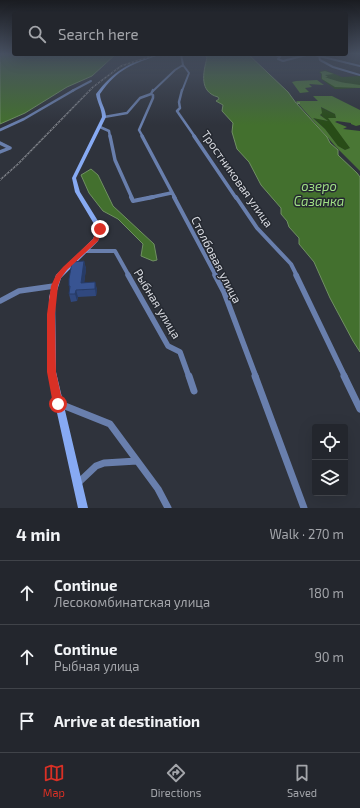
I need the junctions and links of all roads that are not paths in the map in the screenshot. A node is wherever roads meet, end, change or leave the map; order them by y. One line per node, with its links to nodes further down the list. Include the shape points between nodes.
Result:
1 (111, 78): 6 (street, via 98,94 105,112)
2 (167, 78): 5 (street)
3 (187, 78): 17 (street, Тростниковая улица, via 177,111 257,228 291,264)
4 (91, 81): 8 (street, via 36,113)
5 (151, 94): 6 (street, via 140,98 127,113); 11 (street, Столбовая улица, via 153,98 139,130)
6 (104, 117): 7 (street)
7 (100, 127): 11 (street, via 109,131 115,160 133,201); 12 (street, via 74,178 78,194 95,217 100,229 96,240)
8 (0, 130)
9 (0, 143): 10 (street, via 10,148)
10 (0, 152)
11 (171, 193): 22 (street, Столбовая улица, via 224,292)
12 (85, 251): 13 (street, via 65,268); 15 (street, Рыбная улица, via 115,251 168,346 180,352)
13 (54, 286): 14 (street, via 19,291); 16 (street, via 51,314 52,372)
14 (0, 301)
15 (194, 391)
16 (58, 404): 18 (street, via 110,424); 19 (street)
17 (360, 410)
18 (137, 461): 19 (street, via 104,463 96,466); 21 (street, via 158,489)
19 (77, 485): 20 (street)
20 (82, 508)
21 (168, 508)
22 (304, 508)

